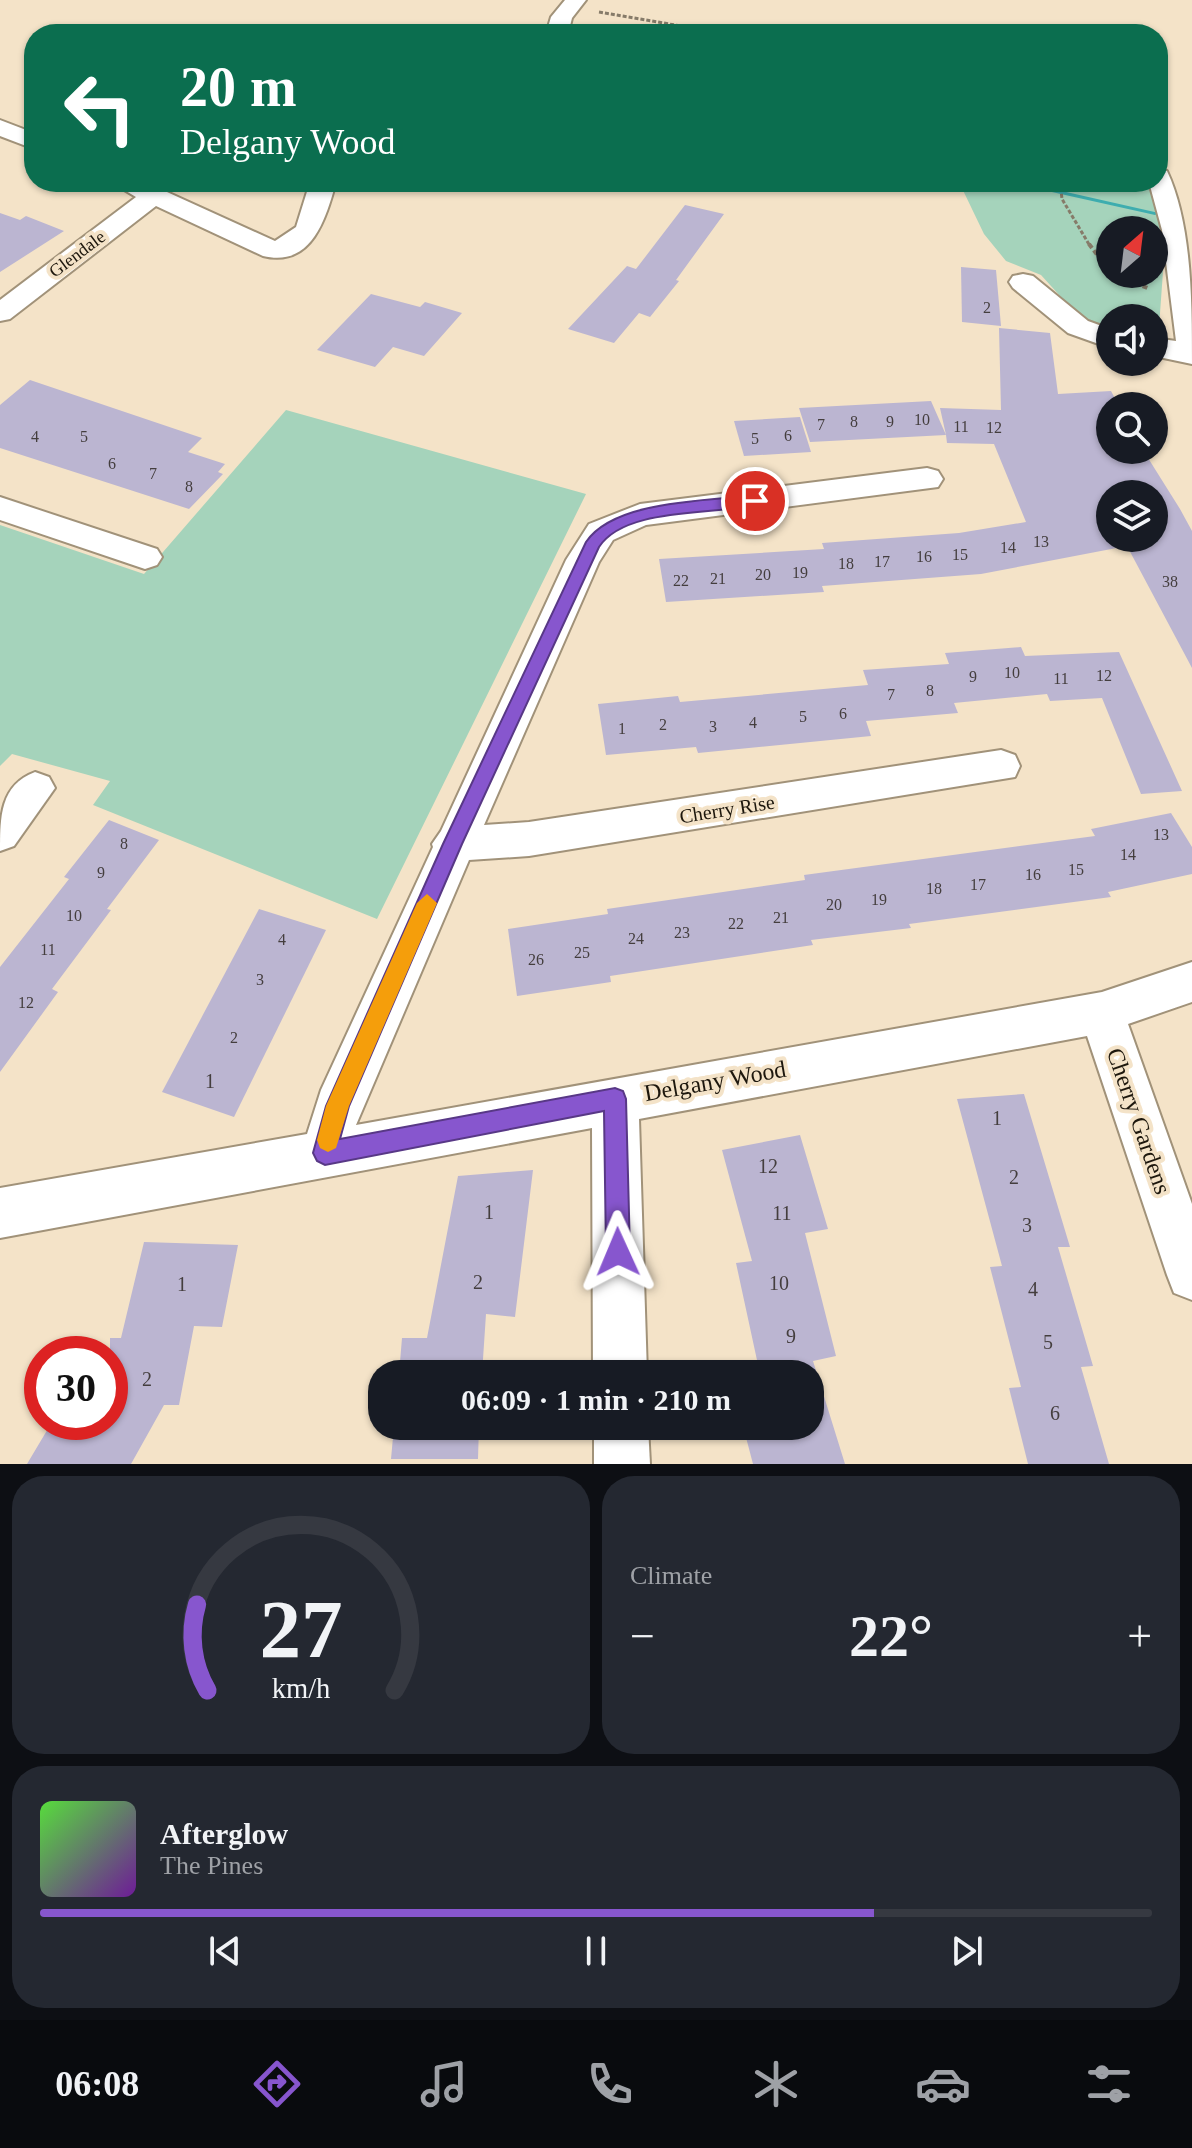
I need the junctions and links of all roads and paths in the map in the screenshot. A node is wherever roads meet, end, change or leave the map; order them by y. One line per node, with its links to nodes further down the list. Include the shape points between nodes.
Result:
1 (584, 6): 2 (street, via 562,17); 3 (path)
2 (560, 24)
3 (677, 24)
4 (0, 127): 5 (street)
5 (24, 138)
6 (145, 192): 10 (street)
7 (320, 192): 10 (street, via 307,234 295,247 272,250)
8 (1062, 192): 11 (path)
9 (1167, 192): 16 (street)
10 (154, 196): 13 (street, Glendale)
11 (1096, 255)
12 (1023, 282): 14 (street, via 1078,327)
13 (0, 313)
14 (1096, 334)
15 (1168, 349): 16 (street)
16 (1192, 353)
17 (927, 479): 23 (street, via 640,515 601,532 583,560)
18 (0, 508): 19 (street)
19 (145, 557)
20 (1001, 766): 23 (street, Cherry Rise, via 529,839)
21 (35, 788): 22 (street)
22 (0, 834)
23 (452, 844): 27 (street, via 338,1106)
24 (1192, 982): 25 (street, Delgany Wood)
25 (1102, 1013): 26 (street, Delgany Wood); 29 (street, Cherry Gardens)
26 (615, 1099): 27 (street, Delgany Wood); 30 (street)
27 (325, 1153): 28 (street, Delgany Wood)
28 (0, 1213)
29 (1192, 1275)
30 (620, 1360)
31 (621, 1440): 32 (street)
32 (622, 1464)

